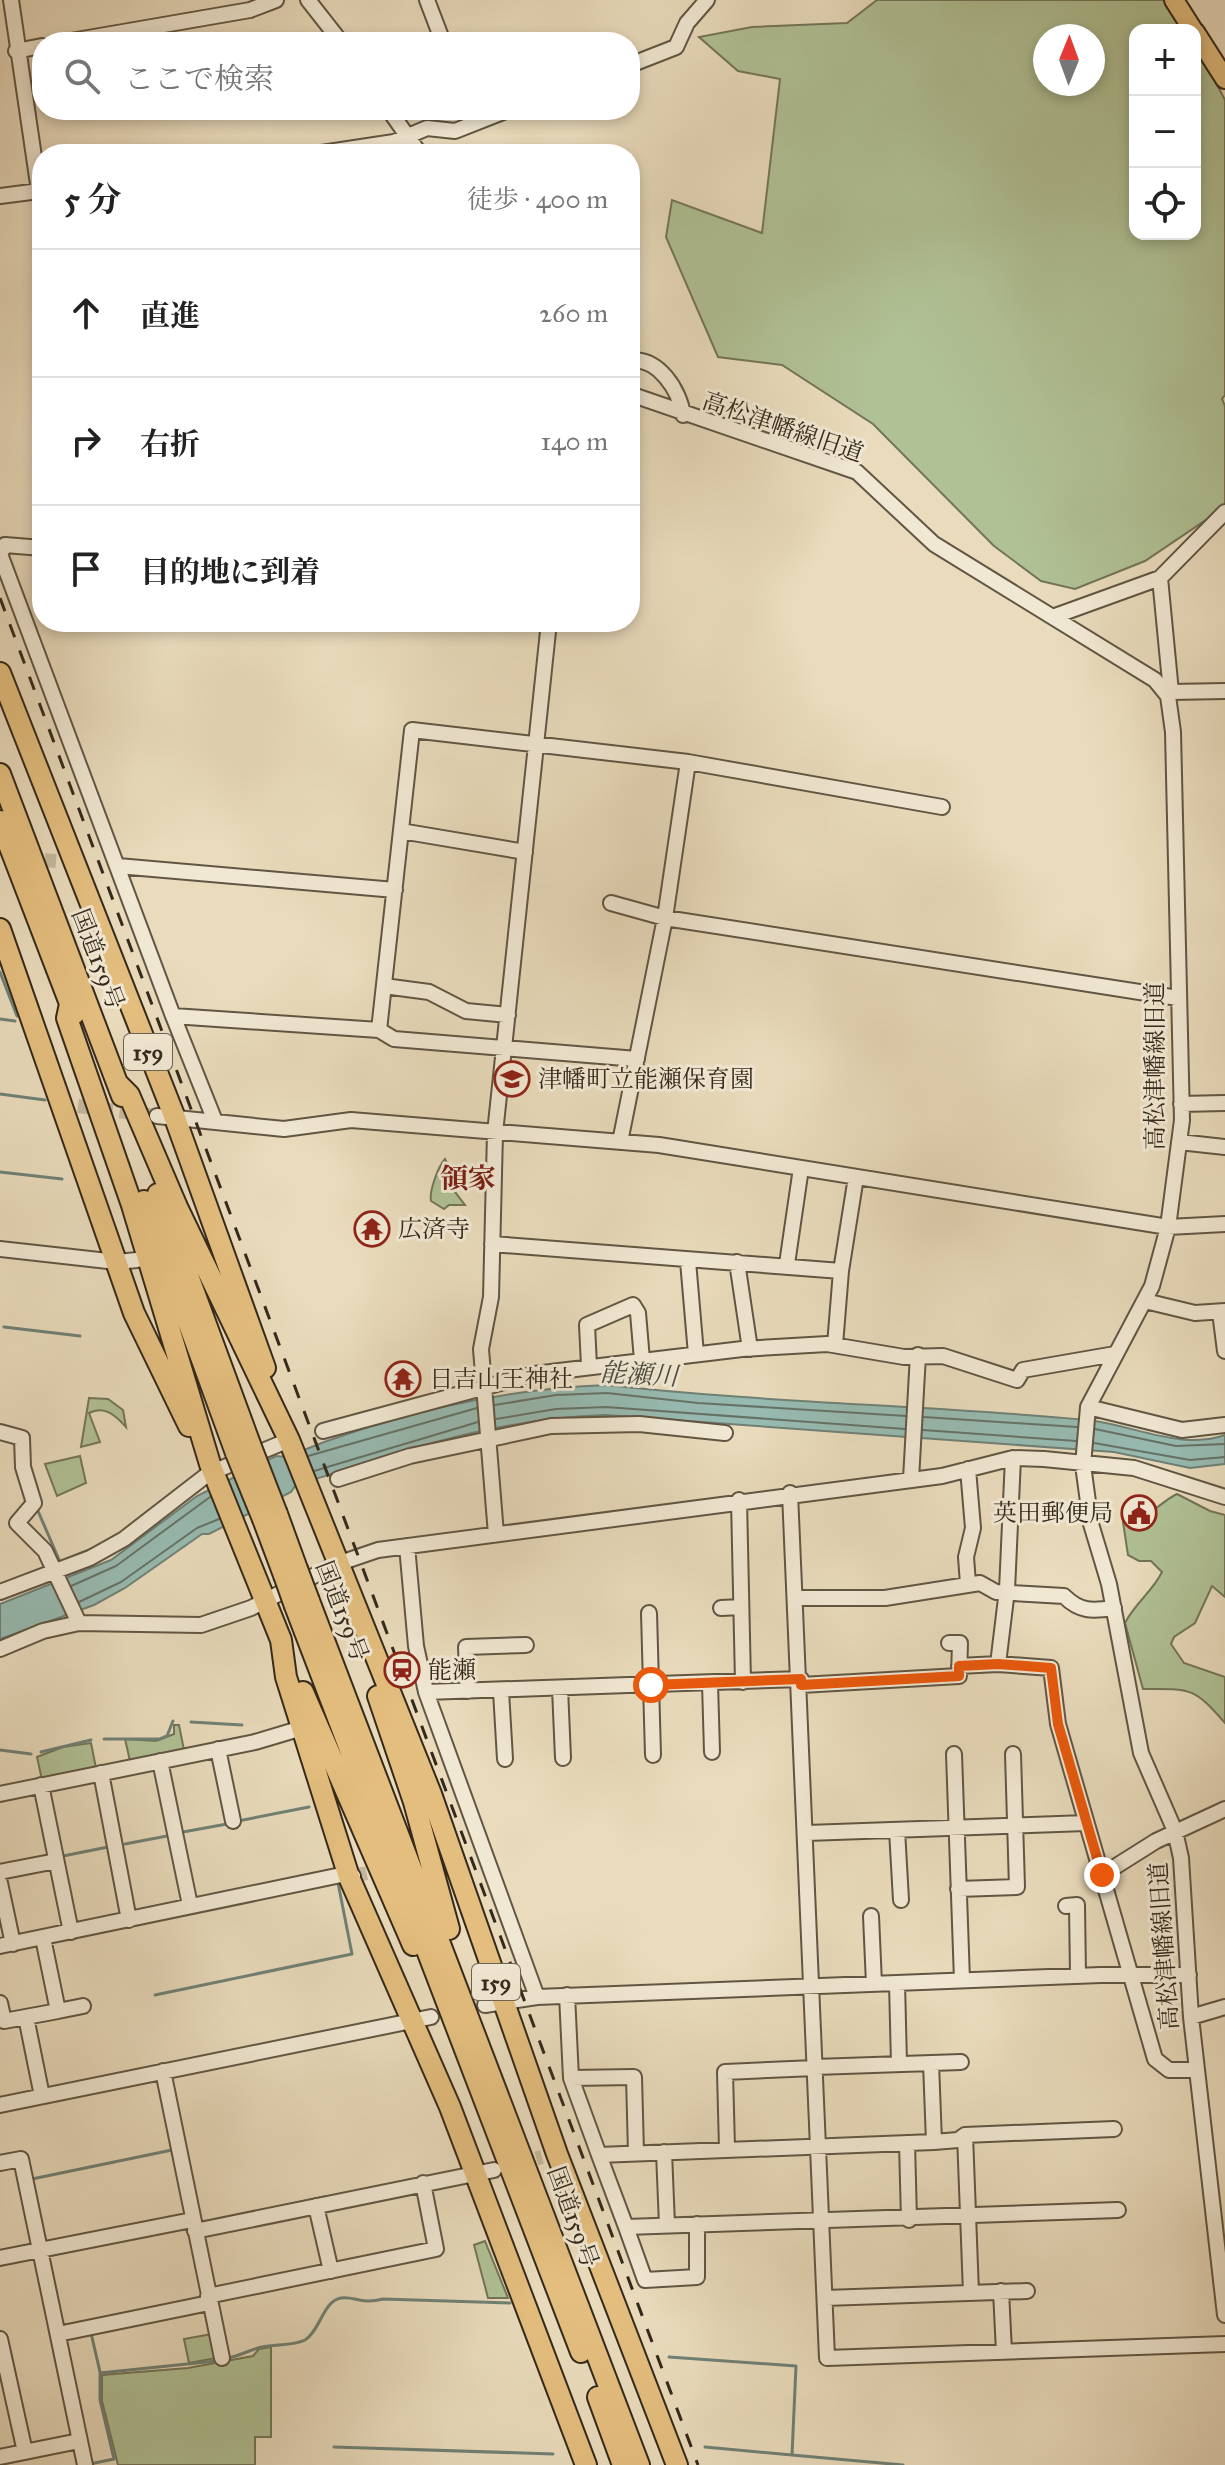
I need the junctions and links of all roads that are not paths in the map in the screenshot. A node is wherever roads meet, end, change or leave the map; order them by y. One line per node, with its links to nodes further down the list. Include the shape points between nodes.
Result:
1 (11, 0): 13 (street)
2 (276, 0): 8 (street, via 250,10)
3 (308, 0): 9 (street)
4 (427, 0): 10 (street)
5 (707, 0): 14 (street, via 687,23 676,47)
6 (1174, 0): 7 (main road)
7 (1189, 24)
8 (123, 32)
9 (333, 32)
10 (439, 32)
11 (1201, 42): 15 (main road)
12 (32, 48): 13 (street)
13 (16, 51): 18 (street)
14 (640, 61)
15 (1225, 79)
16 (392, 120): 19 (street)
17 (467, 120): 19 (street, via 455,131 427,128)
18 (32, 144)
19 (399, 144)
20 (32, 191): 21 (street)
21 (0, 196)
22 (640, 360): 24 (street, via 658,368 681,402)
23 (640, 398): 24 (street, 高松津幡線旧道)
24 (683, 415): 28 (street, 高松津幡線旧道, via 857,472 934,544)
25 (1225, 512): 27 (street)
26 (32, 547): 41 (street, via 5,545 0,554)
27 (1160, 578): 28 (street); 32 (street)
28 (1055, 616): 32 (street, 高松津幡線旧道)
29 (548, 632): 34 (street)
30 (0, 673): 33 (highway, 159)
31 (1225, 691): 32 (street)
32 (1169, 694): 47 (street, 高松津幡線旧道)
33 (8, 713): 57 (highway, 159)
34 (537, 744): 35 (street); 39 (street, via 412,730); 40 (street)
35 (688, 762): 37 (street); 44 (street)
36 (0, 774): 54 (highway, 国道159号 / 159)
37 (942, 807)
38 (0, 821): 48 (highway, 国道159号 / 159)
39 (401, 831): 40 (street); 42 (street)
40 (525, 852): 49 (street)
41 (118, 866): 42 (street); 50 (street)
42 (395, 890): 46 (street)
43 (611, 903): 44 (street)
44 (665, 918): 47 (street); 53 (street)
45 (0, 929): 69 (highway, 159)
46 (384, 986): 49 (street, via 429,992 466,1011); 51 (street)
47 (1178, 998): 56 (street, 高松津幡線旧道)
48 (70, 1004): 92 (highway, 国道159号 / 159); 96 (highway, 159, via 67,1018 132,1205)
49 (508, 1015): 52 (street)
50 (173, 1016): 51 (street); 58 (street)
51 (379, 1030): 52 (street, via 394,1039)
52 (503, 1048): 53 (street); 59 (street)
53 (637, 1059): 60 (street)
54 (118, 1084): 91 (highway, 159, via 129,1095); 92 (highway, 国道159号 / 159)
55 (1225, 1103): 56 (street)
56 (1181, 1104): 61 (street, 高松津幡線旧道)
57 (166, 1117): 58 (street); 91 (highway, 159, via 206,1234 276,1396)
58 (215, 1121): 59 (street, via 284,1129 351,1120)
59 (495, 1133): 60 (street); 67 (street)
60 (620, 1142): 63 (street)
61 (1179, 1142): 62 (street); 66 (street, 高松津幡線旧道)
62 (1225, 1147)
63 (801, 1168): 64 (street); 72 (street)
64 (856, 1177): 66 (street); 73 (street)
65 (1225, 1224): 66 (street)
66 (1168, 1227): 74 (street, 高松津幡線旧道)
67 (492, 1244): 70 (street); 84 (street, via 491,1297 481,1349)
68 (0, 1249): 69 (street)
69 (127, 1261): 96 (highway, 159, via 158,1368)
70 (688, 1261): 71 (street); 79 (street)
71 (737, 1262): 72 (street); 77 (street)
72 (787, 1264): 73 (street)
73 (841, 1271): 76 (street)
74 (1145, 1301): 75 (street, via 1181,1311); 80 (street, 高松津幡線旧道)
75 (1222, 1311): 78 (street)
76 (835, 1345): 77 (street); 81 (street)
77 (750, 1349): 79 (street)
78 (1225, 1351)
79 (696, 1354): 82 (street)
80 (1115, 1354): 81 (street, via 1023,1370 1017,1380 943,1356); 85 (street, 高松津幡線旧道)
81 (918, 1355): 98 (street)
82 (642, 1360): 83 (street); 83 (street, via 633,1305 587,1325)
83 (589, 1366): 84 (street)
84 (483, 1389): 87 (street); 90 (street)
85 (1088, 1411): 86 (street, via 1182,1430); 94 (street, 高松津幡線旧道)
86 (1225, 1425)
87 (323, 1431)
88 (0, 1432): 105 (street, via 22,1438 24,1446 23,1467 34,1503 17,1523 45,1551)
89 (725, 1433): 90 (street, via 592,1422)
90 (488, 1438): 97 (street); 102 (street)
91 (288, 1440): 96 (street); 104 (highway, 159)
92 (243, 1450): 112 (highway, 国道159号 / 159, bridge)
93 (1013, 1458): 94 (street); 95 (street); 108 (street)
94 (1083, 1460): 100 (street, via 1134,1468); 115 (street, 高松津幡線旧道, via 1091,1524)
95 (968, 1469): 98 (street); 106 (street, via 973,1528 966,1557)
96 (212, 1470): 105 (street, via 124,1539); 110 (highway, 159)
97 (338, 1479)
98 (911, 1479): 99 (street)
99 (790, 1493): 101 (street); 111 (street)
100 (1225, 1497)
101 (739, 1500): 102 (street); 113 (street)
102 (496, 1534): 103 (street)
103 (407, 1546): 104 (street); 131 (street)
104 (337, 1564): 107 (highway, 159); 110 (street)
105 (58, 1574): 109 (street); 117 (street)
106 (968, 1584): 108 (street); 111 (street, via 885,1598)
107 (346, 1585): 176 (highway, 159, via 431,1794); 192 (highway, 159, via 355,1631 414,1802 463,1975 506,2090)
108 (1007, 1590): 115 (street, via 1064,1596 1075,1607 1092,1611); 122 (street)
109 (0, 1592)
110 (267, 1598): 117 (street, via 201,1625); 118 (highway, 159)
111 (796, 1598): 125 (street)
112 (302, 1603): 183 (highway, 国道159号 / 159); 192 (highway, 国道159号 / 159)
113 (741, 1607): 114 (street); 124 (street)
114 (721, 1608)
115 (1114, 1608): 150 (street, 高松津幡線旧道, via 1141,1753)
116 (649, 1613): 127 (street)
117 (78, 1620): 121 (street)
118 (281, 1640): 132 (highway, 159); 183 (highway, 159, via 402,1922 448,2019)
119 (949, 1643): 123 (street, via 960,1643)
120 (526, 1645): 129 (street, via 466,1647)
121 (0, 1649)
122 (998, 1664): 123 (street); 146 (street, via 1051,1668 1058,1724)
123 (959, 1666): 125 (street, via 959,1676)
124 (743, 1682): 125 (street); 126 (street)
125 (801, 1682): 151 (street)
126 (710, 1683): 127 (street); 134 (street)
127 (651, 1685): 128 (street); 137 (street)
128 (560, 1688): 130 (street); 138 (street)
129 (468, 1691): 130 (street); 131 (street)
130 (501, 1691): 139 (street)
131 (426, 1692): 174 (street)
132 (302, 1728): 133 (street); 155 (highway, 159)
133 (218, 1749): 140 (street); 145 (street)
134 (712, 1752)
135 (954, 1754): 148 (street)
136 (1013, 1754): 147 (street)
137 (653, 1755)
138 (563, 1758)
139 (505, 1759)
140 (160, 1761): 141 (street); 159 (street)
141 (101, 1773): 142 (street); 162 (street)
142 (41, 1785): 143 (street); 152 (street)
143 (0, 1794)
144 (1225, 1809): 150 (street)
145 (233, 1821)
146 (1086, 1823): 147 (street); 154 (street)
147 (1016, 1826): 148 (street); 157 (street, via 1017,1887)
148 (956, 1828): 149 (street); 157 (street)
149 (897, 1830): 151 (street); 158 (street)
150 (1175, 1831): 154 (street); 167 (street, 高松津幡線旧道)
151 (807, 1833): 172 (street)
152 (56, 1861): 153 (street); 163 (street)
153 (0, 1872)
154 (1102, 1875): 166 (street)
155 (351, 1876): 159 (street); 182 (highway, 159)
156 (0, 1883): 165 (street)
157 (958, 1889): 169 (street)
158 (901, 1900)
159 (190, 1905): 162 (street)
160 (1066, 1906): 168 (street, via 1077,1905)
161 (871, 1916): 171 (street)
162 (129, 1920): 163 (street)
163 (71, 1932): 164 (street)
164 (43, 1938): 165 (street); 179 (street)
165 (6, 1945)
166 (1128, 1975): 167 (street); 168 (street); 188 (street, via 1155,2059 1169,2070)
167 (1189, 1975): 181 (street, 高松津幡線旧道)
168 (1078, 1976): 169 (street)
169 (962, 1980): 170 (street)
170 (897, 1983): 171 (street); 186 (street)
171 (874, 1984): 172 (street)
172 (812, 1986): 173 (street); 187 (street)
173 (567, 1995): 174 (street); 190 (street)
174 (537, 1997): 176 (street)
175 (0, 2003): 180 (street, via 4,2021)
176 (494, 2004): 237 (highway, 159, via 550,2156)
177 (83, 2006): 179 (street)
178 (1225, 2007): 181 (street)
179 (58, 2011): 180 (street)
180 (26, 2017): 191 (street)
181 (1191, 2017): 188 (street, 高松津幡線旧道)
182 (423, 2018): 189 (street); 204 (highway, 159)
183 (458, 2029): 235 (highway, 国道159号 / 159)
184 (961, 2062): 185 (street)
185 (931, 2063): 186 (street); 196 (street)
186 (899, 2064): 187 (street)
187 (815, 2068): 198 (street); 199 (street, via 725,2072)
188 (1197, 2070): 216 (street, 高松津幡線旧道)
189 (163, 2071): 191 (street); 212 (street)
190 (571, 2078): 201 (street, via 634,2077); 202 (street)
191 (42, 2096): 193 (street)
192 (502, 2100): 236 (highway, 国道159号 / 159)
193 (0, 2105)
194 (1114, 2129): 195 (street)
195 (965, 2135): 196 (street); 208 (street)
196 (934, 2142): 197 (street)
197 (907, 2143): 198 (street); 210 (street)
198 (819, 2144): 199 (street); 209 (street)
199 (727, 2149): 200 (street)
200 (664, 2152): 201 (street); 213 (street)
201 (636, 2153): 202 (street)
202 (599, 2155): 214 (street)
203 (0, 2163): 215 (street, via 21,2159)
204 (486, 2171): 205 (street); 234 (highway, 159)
205 (423, 2183): 206 (street); 218 (street, via 436,2249)
206 (316, 2206): 212 (street); 218 (street)
207 (1118, 2210): 208 (street)
208 (969, 2218): 210 (street); 221 (street)
209 (822, 2220): 210 (street); 211 (street); 222 (street)
210 (909, 2220)
211 (697, 2224): 213 (street); 214 (street, via 697,2277 645,2280)
212 (194, 2225): 215 (street); 223 (street)
213 (667, 2225): 214 (street)
214 (626, 2227)
215 (40, 2250): 217 (street); 225 (street)
216 (1221, 2254): 224 (street, 高松津幡線旧道)
217 (0, 2258)
218 (331, 2271): 223 (street)
219 (1001, 2291): 220 (street); 221 (street); 228 (street)
220 (1027, 2291)
221 (971, 2293): 222 (street)
222 (825, 2298): 228 (street, via 827,2358)
223 (208, 2299): 225 (street); 229 (street)
224 (1225, 2315)
225 (58, 2334): 230 (street)
226 (0, 2339): 231 (street)
227 (1225, 2344): 228 (street)
228 (1004, 2352)
229 (222, 2358)
230 (79, 2441): 231 (street); 233 (street)
231 (25, 2452): 232 (street)
232 (0, 2457)
233 (85, 2465)
234 (586, 2465)
235 (623, 2465)
236 (639, 2465)
237 (677, 2465)

